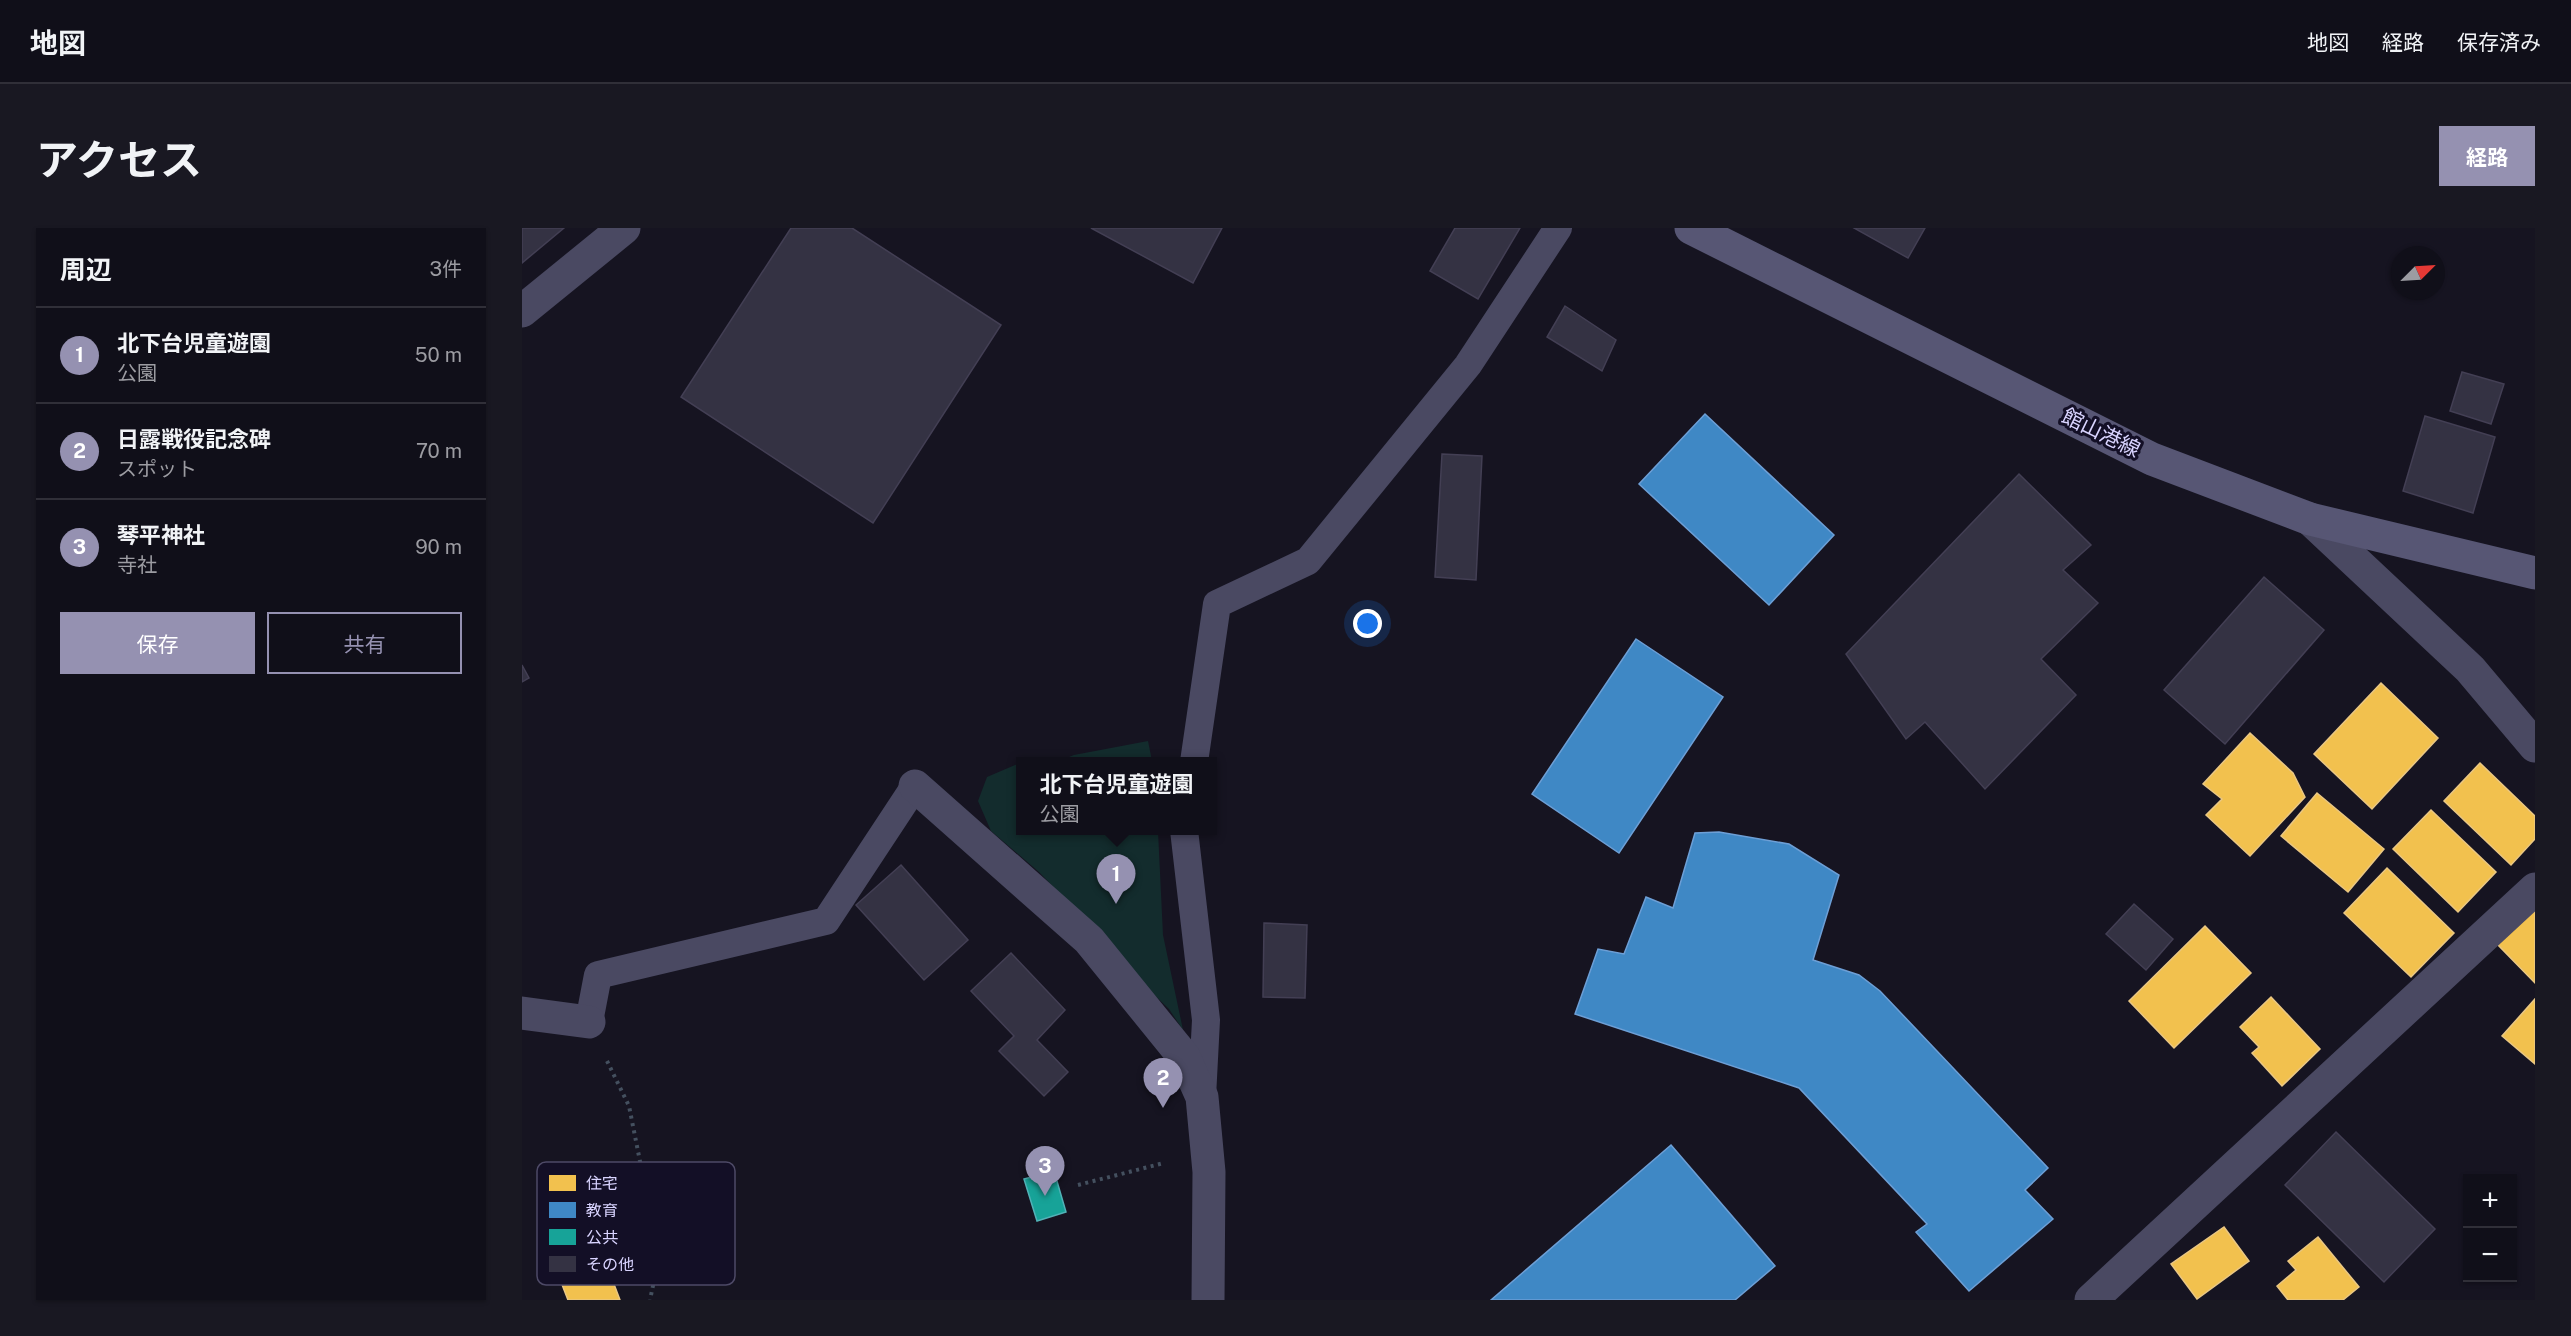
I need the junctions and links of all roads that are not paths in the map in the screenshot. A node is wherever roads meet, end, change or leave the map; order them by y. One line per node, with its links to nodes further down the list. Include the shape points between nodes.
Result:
1 (624, 228): 4 (street)
2 (1558, 228): 8 (lane, via 1468,365 1308,561 1217,604)
3 (1691, 228): 5 (main road, 館山港線, via 2152,459)
4 (522, 311)
5 (2310, 519): 6 (main road, 館山港線); 7 (street, via 2470,669)
6 (2535, 573)
7 (2535, 746)
8 (1195, 757)
9 (915, 786): 13 (lane, via 826,921 598,975); 14 (street, via 1089,940 1184,1057)
10 (1184, 835): 14 (lane, via 1206,1020)
11 (2535, 890): 15 (street)
12 (522, 1013): 13 (street)
13 (589, 1022)
14 (1202, 1097): 16 (street, via 1209,1172)
15 (2102, 1296)
16 (1208, 1300)

